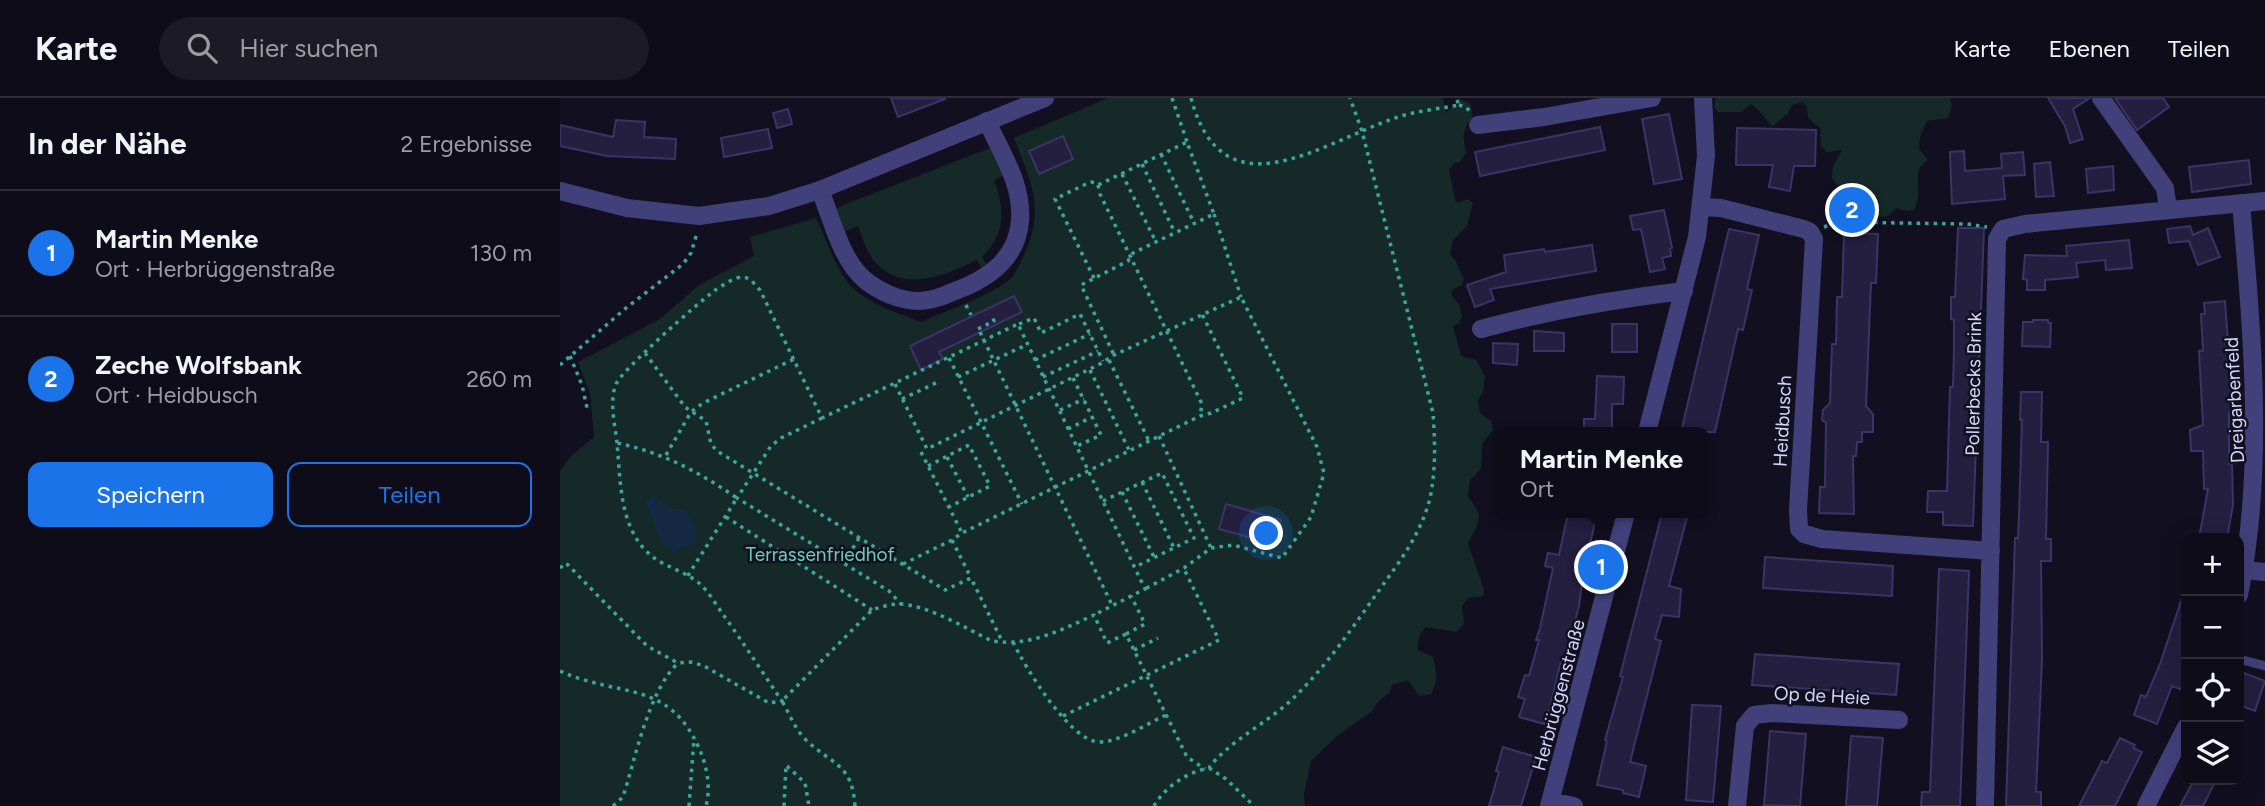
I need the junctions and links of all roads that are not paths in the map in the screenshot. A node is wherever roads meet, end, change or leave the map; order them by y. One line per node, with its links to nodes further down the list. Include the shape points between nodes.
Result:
1 (1045, 98): 5 (street)
2 (1652, 98): 6 (street)
3 (1703, 98): 11 (street, via 1706,156)
4 (2101, 98): 12 (street, via 2165,188)
5 (987, 121): 7 (street); 7 (street, via 1018,189 1020,224 1012,248 999,266 959,290 939,298 912,300 889,295 865,280 842,246)
6 (1478, 125)
7 (820, 190): 8 (street, via 769,206 699,216 627,208)
8 (560, 191)
9 (2265, 201): 10 (street)
10 (2241, 202): 12 (street); 18 (street, Dreigarbenfeld, via 2259,439 2257,498)
11 (1702, 207): 13 (street); 17 (street, Heidbusch, via 1804,229 1814,239 1799,529 1822,539)
12 (2168, 209): 17 (street, Pollerbecks Brink, via 2025,224 2003,229 1997,239)
13 (1684, 290): 14 (street); 15 (street)
14 (1481, 329)
15 (1648, 427)
16 (1625, 518): 25 (street, Herbrüggenstraße)
17 (1991, 551): 28 (street, Pollerbecks Brink)
18 (2246, 570): 19 (street); 20 (street, Dreigarbenfeld)
19 (2265, 572)
20 (2244, 577)
21 (2244, 660): 22 (lane)
22 (2265, 666)
23 (1899, 720): 27 (street, Op de Heie, via 1754,715 1745,726)
24 (2181, 737): 29 (street)
25 (1550, 804): 26 (street)
26 (1574, 806)
27 (1737, 806)
28 (1984, 806)
29 (2146, 806)

